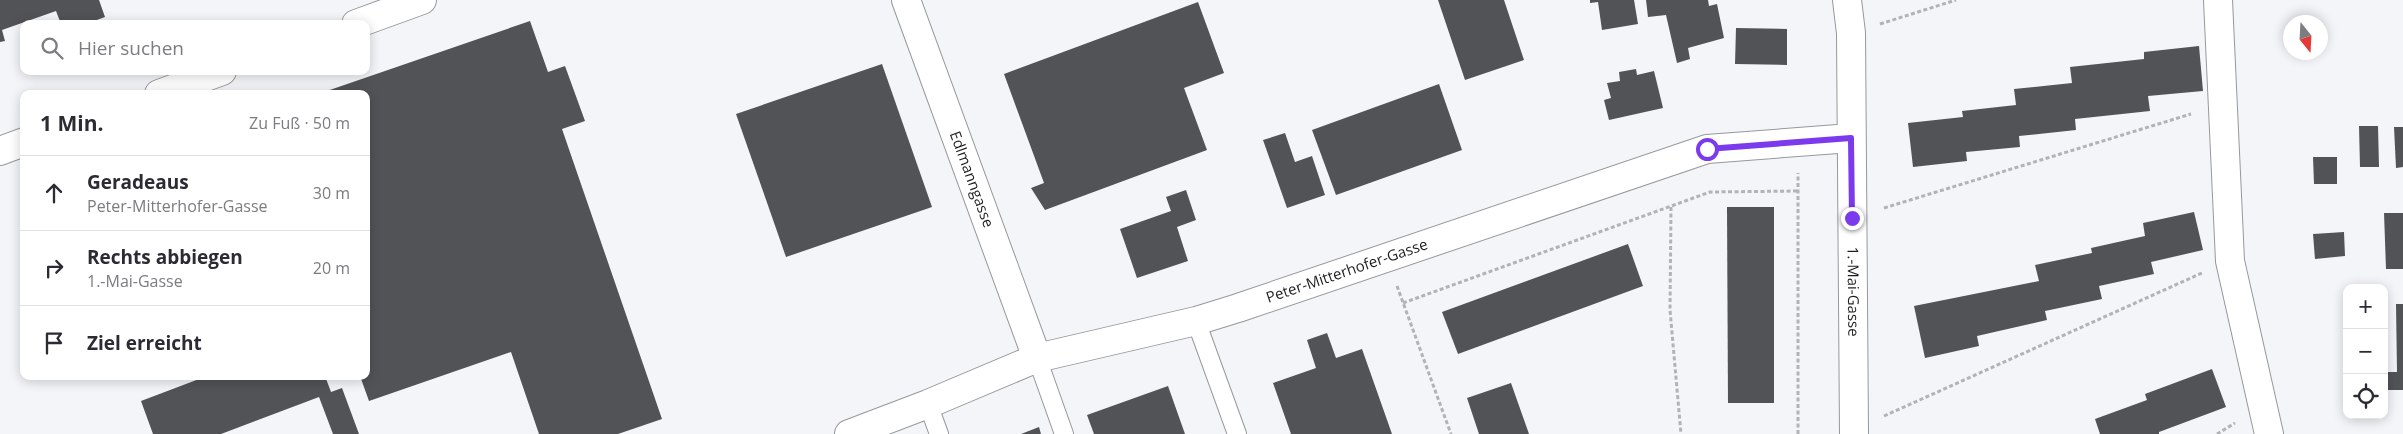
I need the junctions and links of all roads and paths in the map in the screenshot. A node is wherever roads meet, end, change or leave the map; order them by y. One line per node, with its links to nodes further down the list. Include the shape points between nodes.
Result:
1 (422, 0): 6 (street)
2 (906, 0): 22 (street, Edlmanngasse)
3 (1847, 0): 7 (street, 1.-Mai-Gasse)
4 (1956, 0): 7 (path)
5 (2218, 0): 10 (street)
6 (367, 20)
7 (1851, 33): 11 (street, 1.-Mai-Gasse)
8 (211, 75): 9 (street)
9 (171, 90)
10 (2223, 104): 17 (path); 19 (street)
11 (1851, 138): 12 (street, Peter-Mitterhofer-Gasse); 17 (street, 1.-Mai-Gasse)
12 (1798, 142): 15 (path); 18 (street, Peter-Mitterhofer-Gasse, via 1707,149)
13 (20, 144): 14 (street)
14 (0, 151)
15 (1798, 191): 16 (path, via 1710,192); 31 (path)
16 (1671, 207): 20 (path); 30 (path, via 1670,310)
17 (1852, 218): 24 (street, 1.-Mai-Gasse)
18 (1386, 258): 20 (path); 21 (street, Peter-Mitterhofer-Gasse)
19 (2230, 260): 24 (path); 32 (street)
20 (1403, 303): 29 (path)
21 (1196, 321): 22 (street, Peter-Mitterhofer-Gasse); 28 (lane)
22 (1037, 358): 23 (street, Peter-Mitterhofer-Gasse); 27 (lane)
23 (928, 404): 25 (street, Peter-Mitterhofer-Gasse); 26 (lane)
24 (1854, 432)
25 (849, 434)
26 (939, 434)
27 (1064, 434)
28 (1237, 434)
29 (1451, 434)
30 (1681, 434)
31 (1798, 434)
32 (2269, 434)

